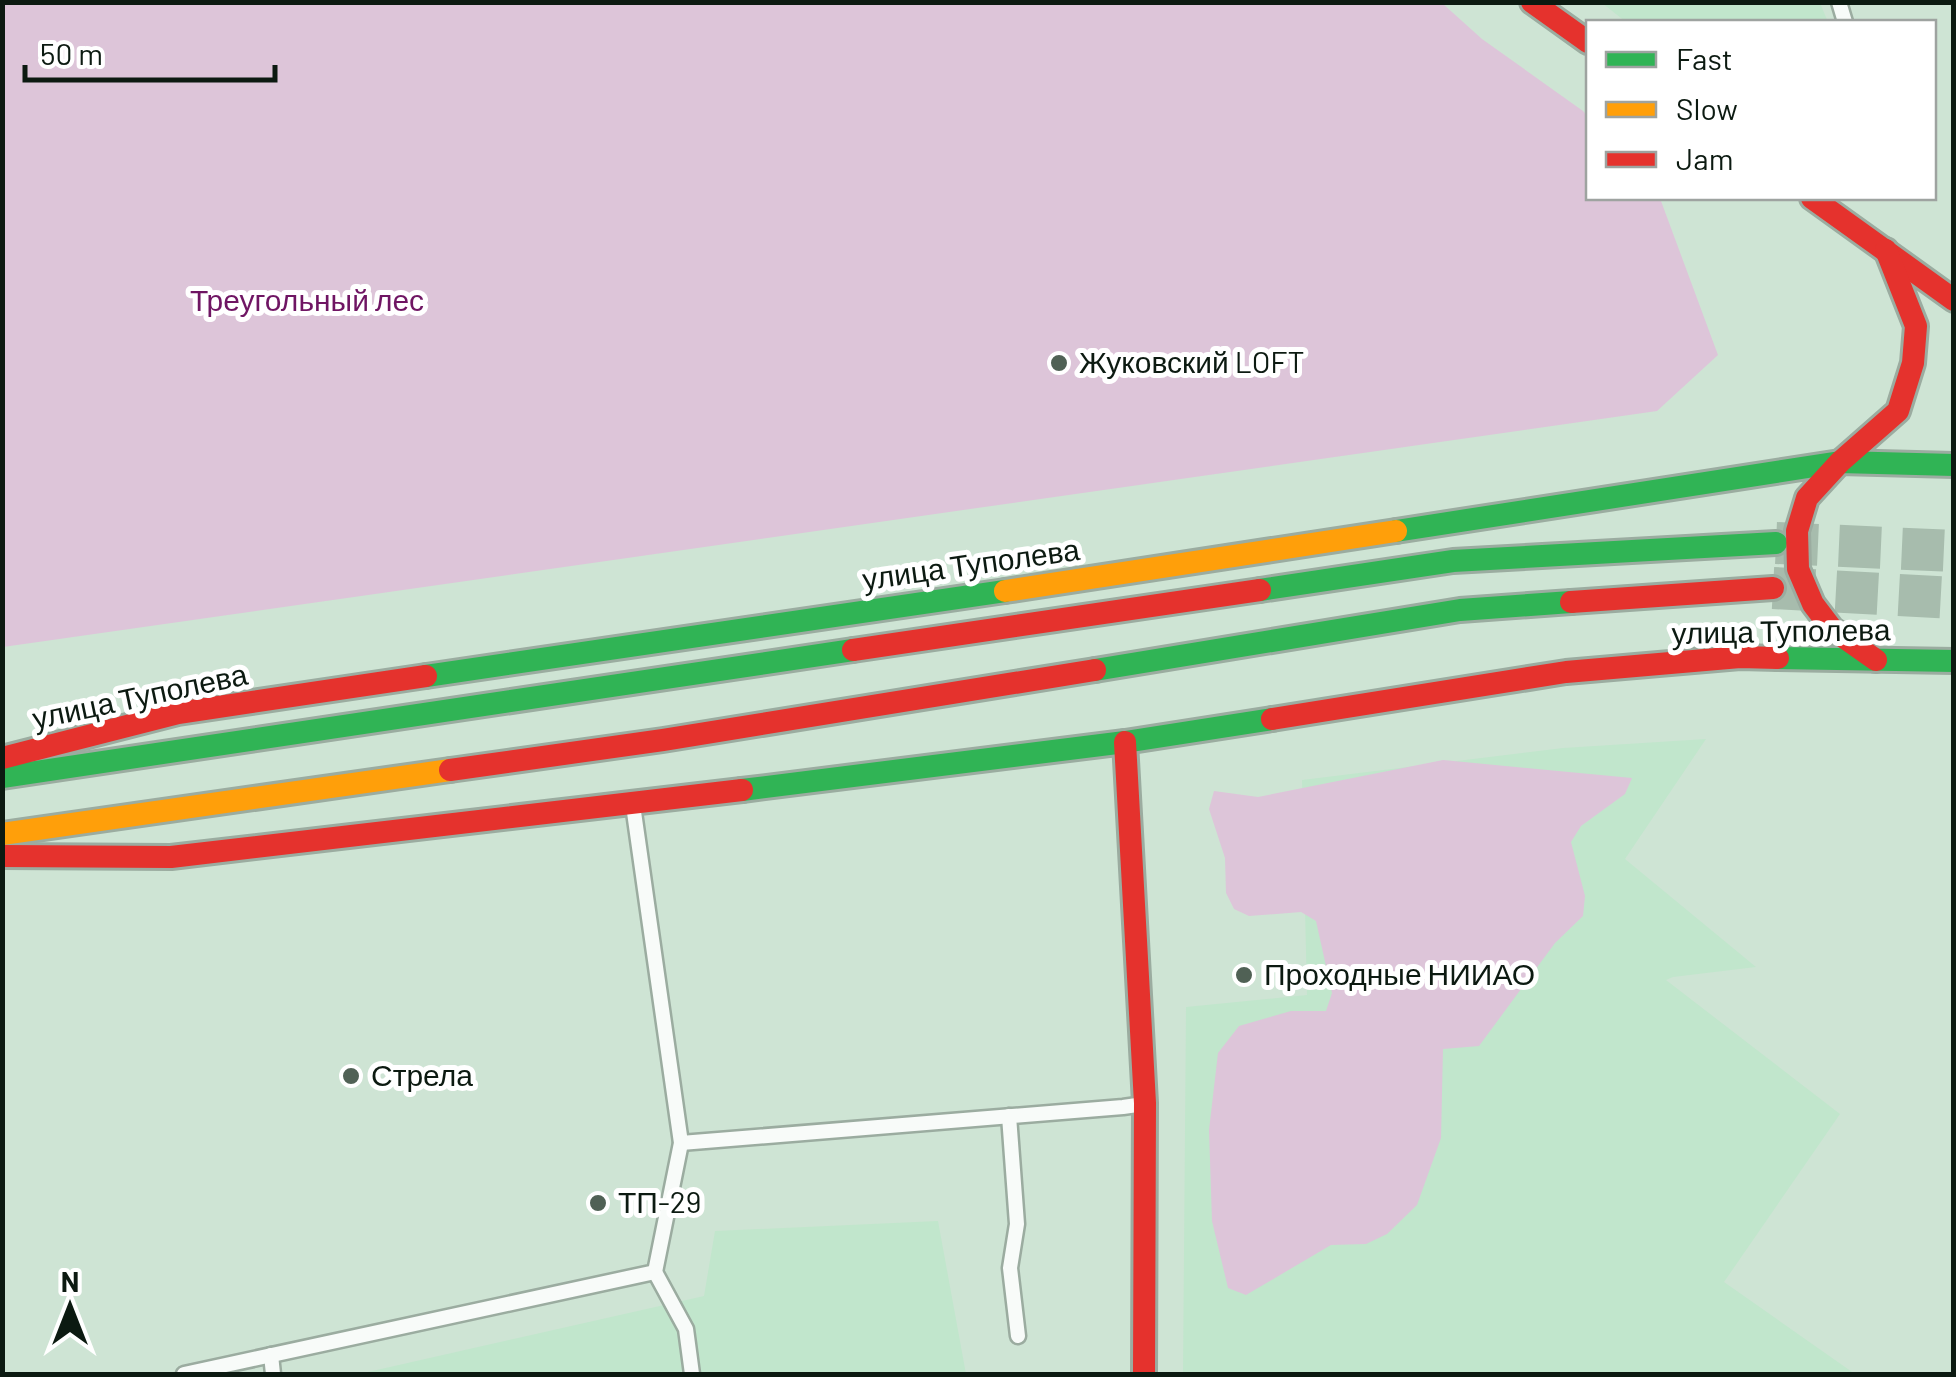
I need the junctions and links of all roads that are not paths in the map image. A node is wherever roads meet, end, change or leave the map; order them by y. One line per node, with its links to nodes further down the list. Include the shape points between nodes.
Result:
1 (1532, 2): 2 (main road)
2 (1586, 41)
3 (1815, 200): 4 (main road)
4 (1886, 250): 5 (main road); 6 (main road, via 1916,326 1913,364 1898,411)
5 (1954, 300)
6 (1840, 462): 7 (main road, улица Туполева); 10 (main road, via 1806,498 1797,531 1798,570 1832,630); 13 (main road, улица Туполева, via 178,713)
7 (1954, 465)
8 (1776, 543): 14 (main road, улица Туполева, via 1454,569)
9 (1773, 588): 16 (main road, улица Туполева, via 1459,602 643,743)
10 (1876, 660): 11 (main road, улица Туполева); 12 (main road, улица Туполева, via 1740,657 1566,672)
11 (1954, 662)
12 (1125, 742): 15 (main road, улица Туполева); 18 (main road)
13 (2, 758)
14 (2, 777)
15 (633, 804): 17 (main road, улица Туполева, via 171,857); 20 (lane)
16 (2, 834)
17 (2, 856)
18 (1145, 1104): 19 (lane); 27 (main road)
19 (1009, 1116): 20 (lane); 22 (lane, via 1017,1224 1010,1268)
20 (682, 1143): 21 (lane)
21 (655, 1272): 23 (lane); 26 (lane, via 686,1329)
22 (1018, 1336)
23 (271, 1356): 24 (lane); 25 (lane)
24 (184, 1374)
25 (273, 1374)
26 (692, 1374)
27 (1144, 1374)

